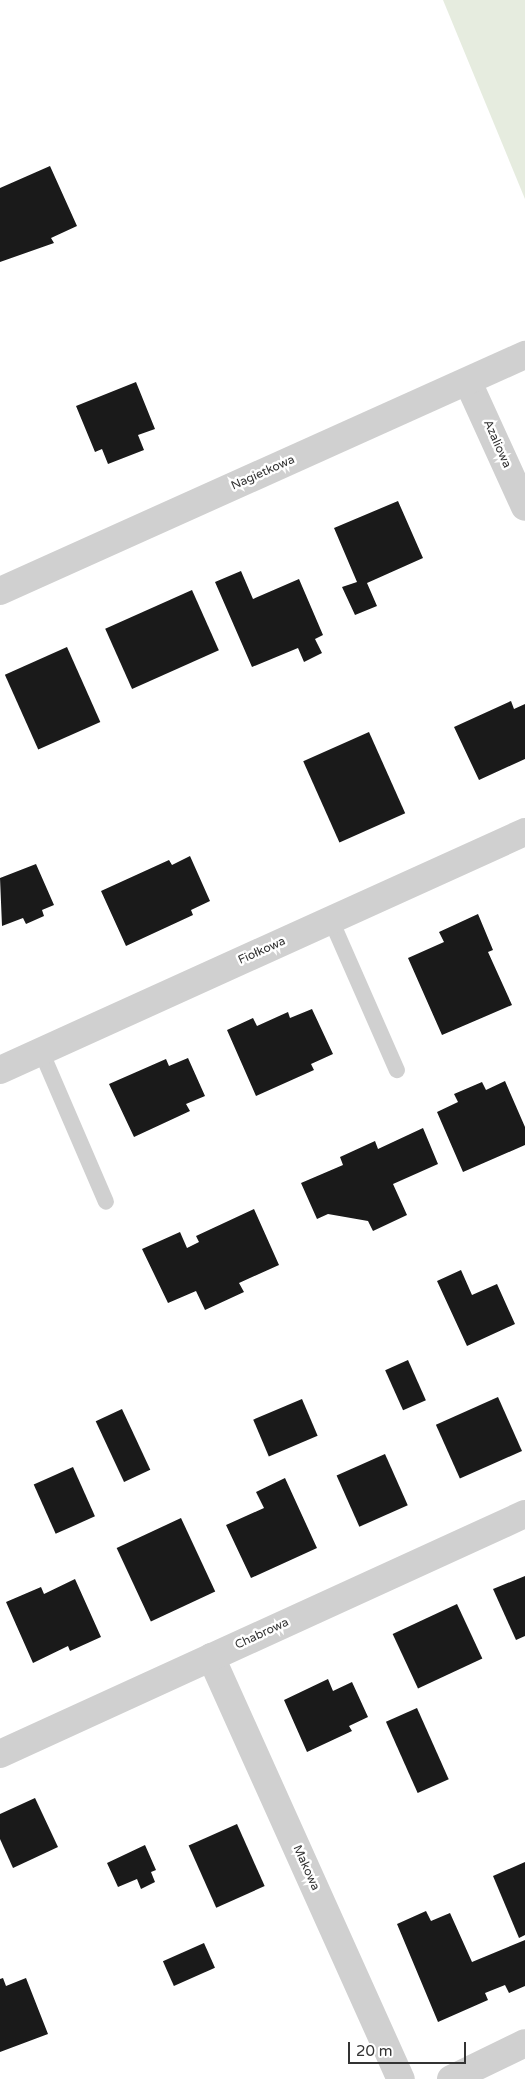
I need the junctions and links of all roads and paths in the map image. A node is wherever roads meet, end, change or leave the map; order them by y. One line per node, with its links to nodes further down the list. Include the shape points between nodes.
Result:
1 (525, 355): 2 (street, Nagietkowa)
2 (468, 382): 3 (street, Azaliowa); 4 (street, Nagietkowa)
3 (525, 506)
4 (0, 591)
5 (525, 832): 6 (street, Fiołkowa)
6 (331, 920): 7 (street, Fiołkowa); 9 (lane)
7 (40, 1051): 8 (street, Fiołkowa); 10 (lane)
8 (0, 1070)
9 (397, 1070)
10 (106, 1202)
11 (525, 1514): 12 (street, Chabrowa)
12 (211, 1657): 13 (street, Chabrowa); 15 (street, Makowa)
13 (0, 1754)
14 (525, 2043): 16 (street)
15 (401, 2079)
16 (451, 2079)

